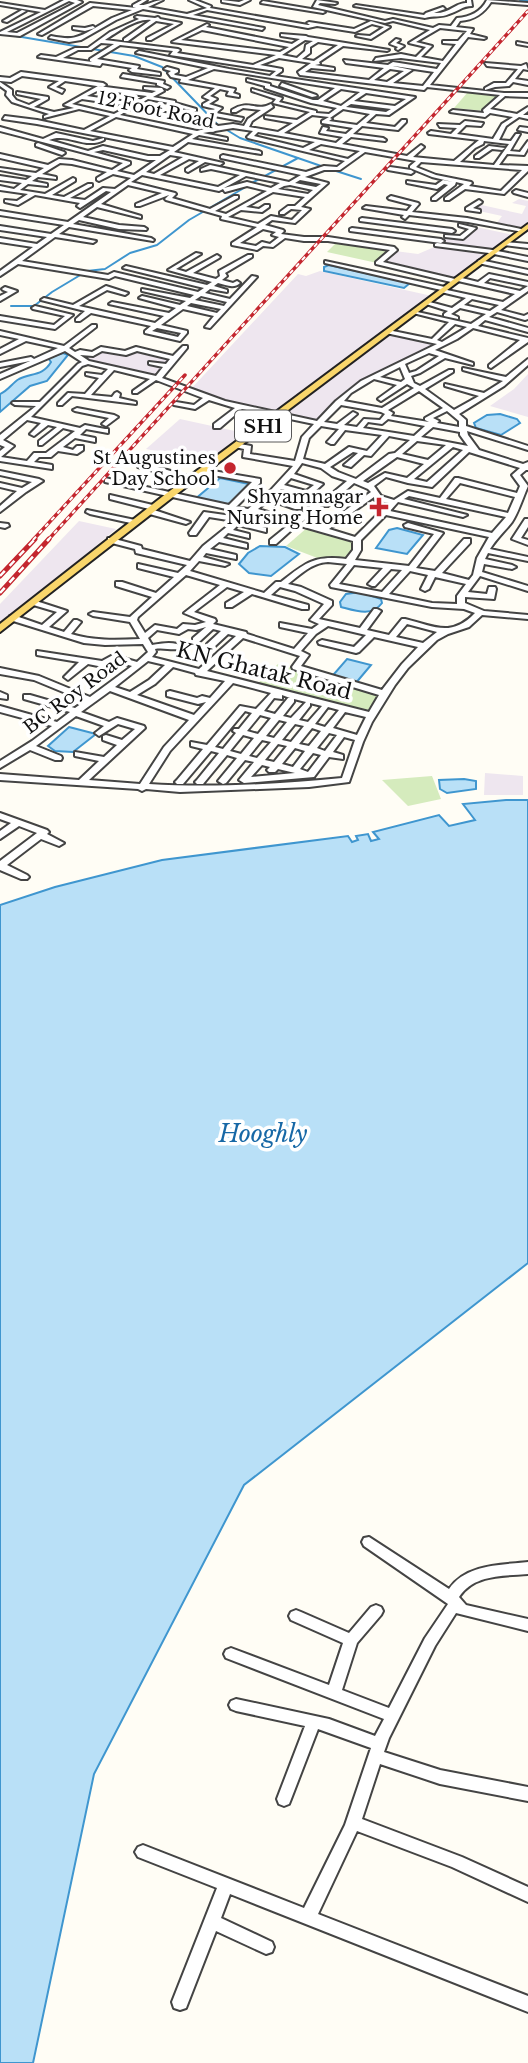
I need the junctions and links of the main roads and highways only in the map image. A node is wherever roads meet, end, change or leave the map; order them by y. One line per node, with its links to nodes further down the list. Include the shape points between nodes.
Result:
1 (526, 228): 2 (main road, SH1)
2 (0, 629)

